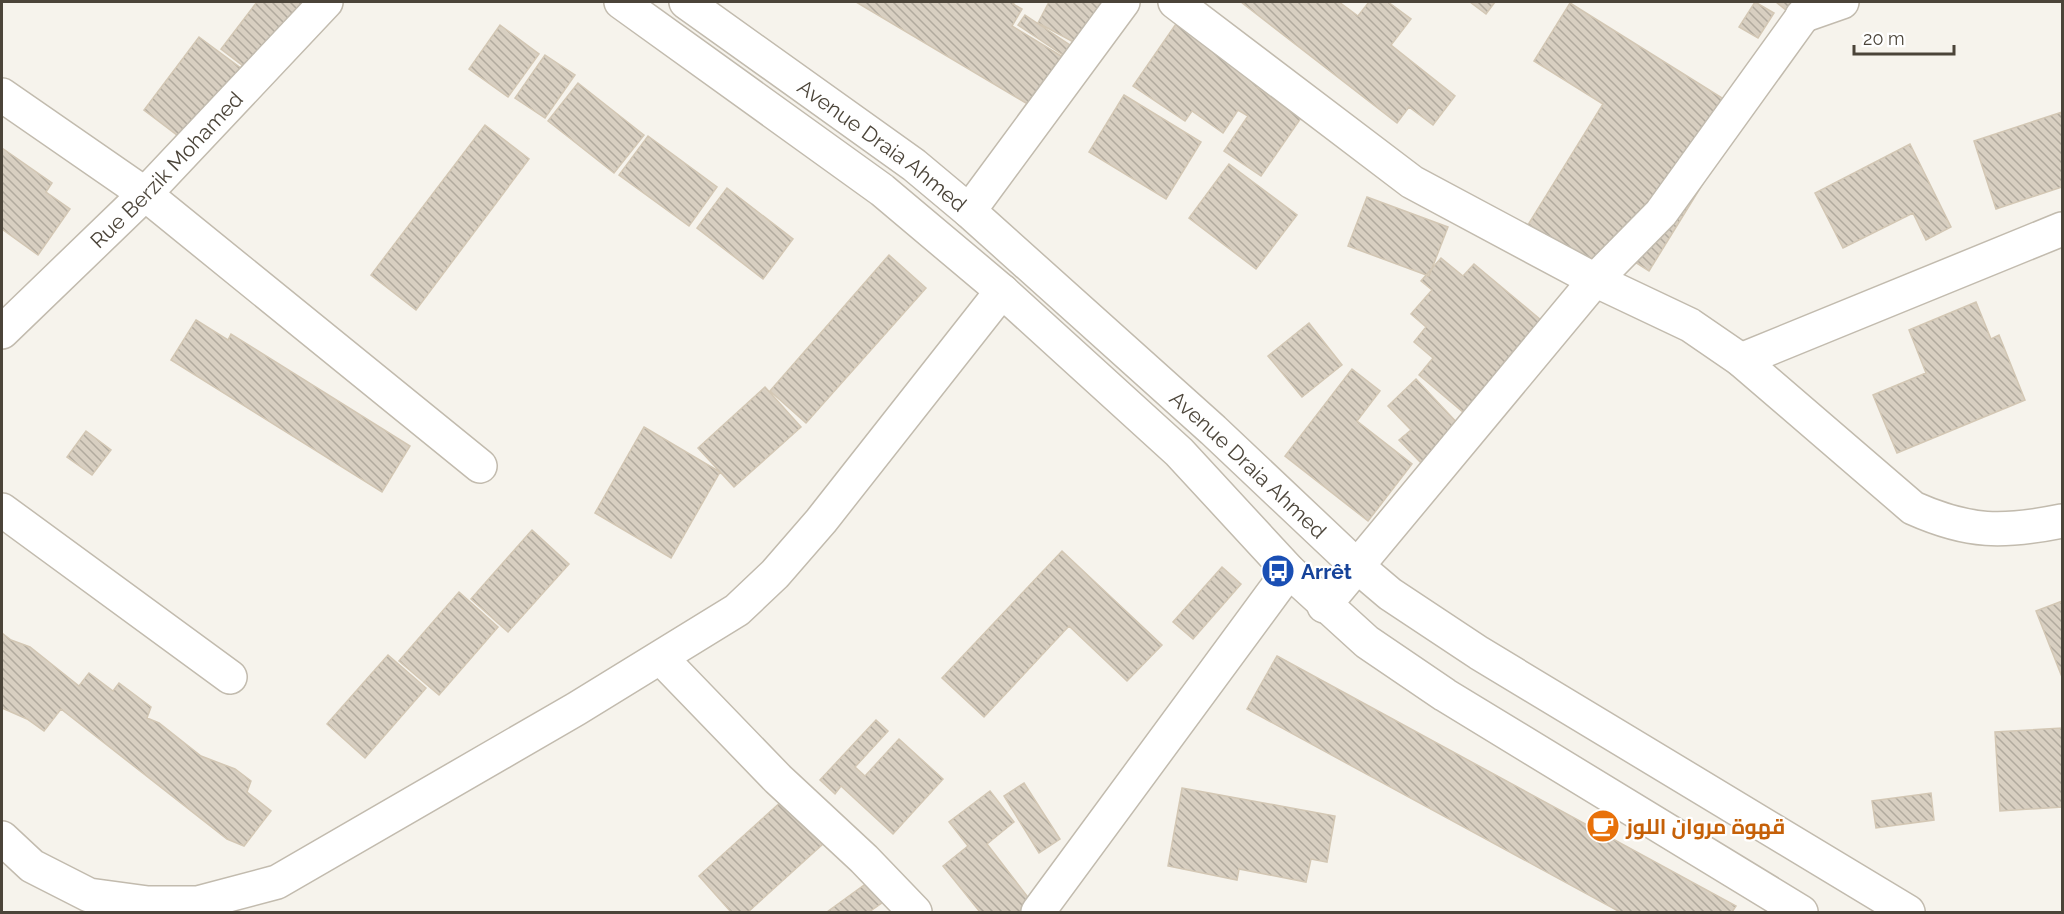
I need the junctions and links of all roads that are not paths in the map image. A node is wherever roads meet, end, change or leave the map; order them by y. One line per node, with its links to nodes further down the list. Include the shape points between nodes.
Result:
1 (326, 2): 9 (street, Rue Berzik Mohamed)
2 (621, 2): 13 (street, Avenue Draia Ahmed, via 882,190)
3 (686, 2): 10 (street, Avenue Draia Ahmed, via 914,165)
4 (1124, 2): 10 (street)
5 (1175, 2): 12 (street, via 1412,182)
6 (1842, 2): 7 (street)
7 (1808, 9): 12 (street, via 1661,213)
8 (2, 95): 9 (street)
9 (145, 194): 14 (street, Rue Berzik Mohamed); 16 (street)
10 (969, 212): 19 (street, Avenue Draia Ahmed, via 1087,315)
11 (2062, 229): 15 (street)
12 (1595, 280): 15 (street, via 1690,325); 19 (street)
13 (1002, 291): 20 (street, Avenue Draia Ahmed, via 1179,452); 22 (street, via 775,574 737,610)
14 (5, 323)
15 (1742, 360): 18 (street, via 1913,508 1968,529 1997,530)
16 (480, 466)
17 (2, 510): 23 (street)
18 (2062, 521)
19 (1357, 566): 21 (street); 25 (street, Avenue Draia Ahmed, via 1390,594 1479,653)
20 (1289, 571): 21 (street, Avenue Draia Ahmed); 27 (street)
21 (1324, 606): 28 (street, Avenue Draia Ahmed, via 1367,642 1445,695)
22 (661, 658): 24 (street, via 277,882 237,894 198,903 148,903 89,895 32,866); 26 (street)
23 (230, 677)
24 (2, 838)
25 (1896, 909)
26 (915, 912)
27 (1038, 912)
28 (1801, 912)

